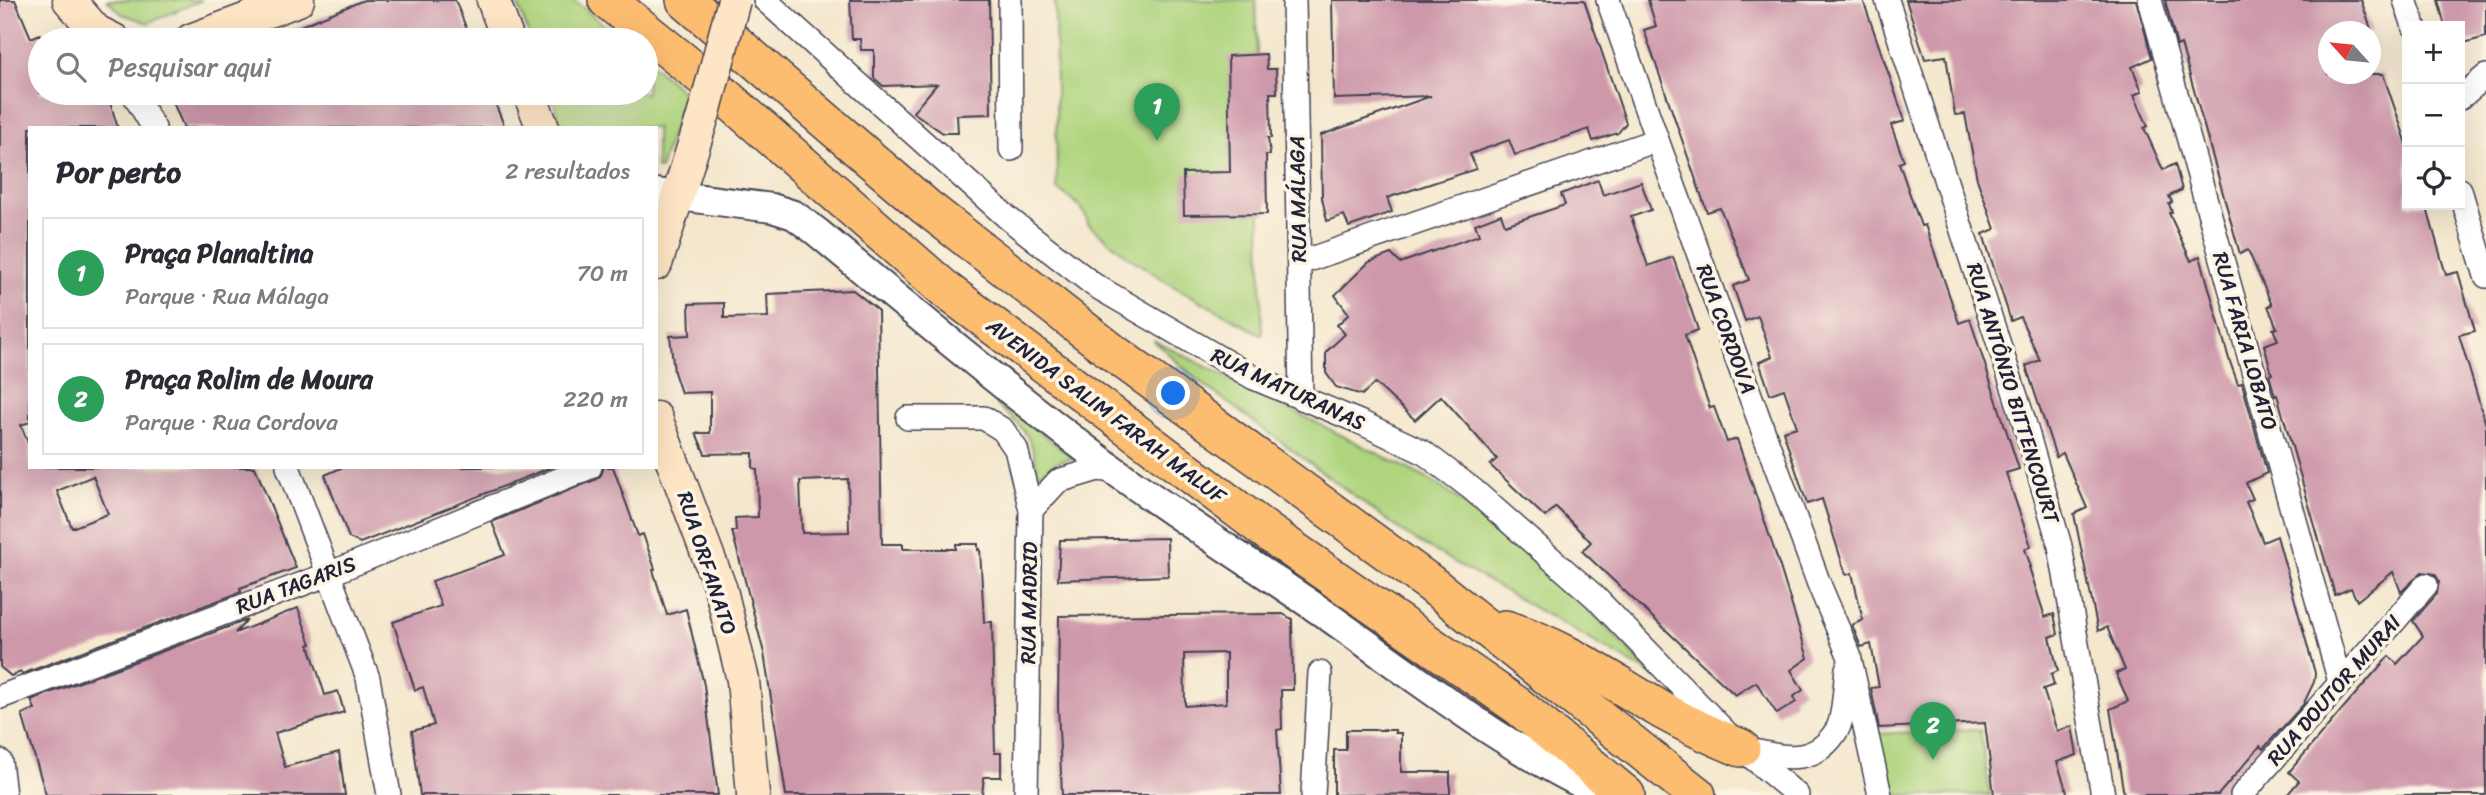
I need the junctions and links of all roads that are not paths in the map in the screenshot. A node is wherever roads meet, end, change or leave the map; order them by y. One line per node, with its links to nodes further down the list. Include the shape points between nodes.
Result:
1 (69, 0): 15 (main road)
2 (298, 0): 16 (main road)
3 (493, 0): 17 (main road)
4 (607, 0): 18 (highway, AVENIDA SALIM FARAH MALUF)
5 (685, 0): 43 (highway, via 926,207 1115,354)
6 (734, 0): 29 (main road, bridge, via 704,113)
7 (765, 0): 34 (street, RUA MATURANAS, via 1009,219 1094,285 1254,378)
8 (1010, 0): 28 (street)
9 (1294, 0): 32 (street, RUA MÁLAGA)
10 (1608, 0): 27 (street, RUA CORDOVA)
11 (1887, 0): 60 (street, RUA ANTÔNIO BITTENCOURT, via 2060,546)
12 (2150, 0): 46 (street, RUA FARIA LOBATO)
13 (2406, 0): 14 (street)
14 (2412, 21)
15 (95, 28)
16 (223, 28)
17 (504, 28)
18 (642, 28)
19 (658, 41): 56 (highway, AVENIDA SALIM FARAH MALUF, via 947,290 1269,533 1518,706)
20 (2486, 76): 21 (street)
21 (2465, 94)
22 (141, 105): 25 (street)
23 (154, 105): 25 (street)
24 (534, 105): 26 (main road)
25 (154, 126)
26 (542, 126)
27 (1657, 140): 32 (street); 44 (street, RUA CORDOVA)
28 (1011, 149)
29 (668, 194): 31 (main road); 39 (street, via 794,215)
30 (2465, 207): 33 (street)
31 (658, 252)
32 (1299, 263): 34 (street, RUA MÁLAGA)
33 (2486, 276)
34 (1301, 398): 48 (street, RUA MATURANAS, via 1423,452 1472,489 1594,596)
35 (908, 418): 40 (street, via 984,418 1003,430 1017,449)
36 (659, 432): 52 (main road, RUA ORFANATO, via 721,590 743,680)
37 (289, 469): 41 (street)
38 (585, 469): 41 (street, RUA TAGARIS)
39 (1115, 471): 40 (street, via 1098,469 1058,481); 55 (street, AVENIDA SALIM FARAH MALUF, via 1464,714)
40 (1031, 510): 53 (street, RUA MADRID)
41 (330, 574): 47 (street, RUA TAGARIS); 51 (street, via 368,678)
42 (2426, 585): 46 (street, RUA DOUTOR MURAI)
43 (1478, 621): 48 (highway, via 1565,652 1662,710); 57 (highway)
44 (1849, 655): 48 (street, via 1839,727 1818,751 1801,758); 59 (street, RUA CORDOVA)
45 (1320, 673): 54 (street)
46 (2340, 682): 61 (street, RUA DOUTOR MURAI)
47 (0, 697)
48 (1741, 748): 58 (street, RUA MATURANAS)
49 (0, 761): 50 (street)
50 (4, 795)
51 (389, 795)
52 (753, 795)
53 (1026, 795)
54 (1314, 795)
55 (1605, 795)
56 (1626, 795)
57 (1697, 795)
58 (1797, 795)
59 (1880, 795)
60 (2103, 795)
61 (2242, 795)

